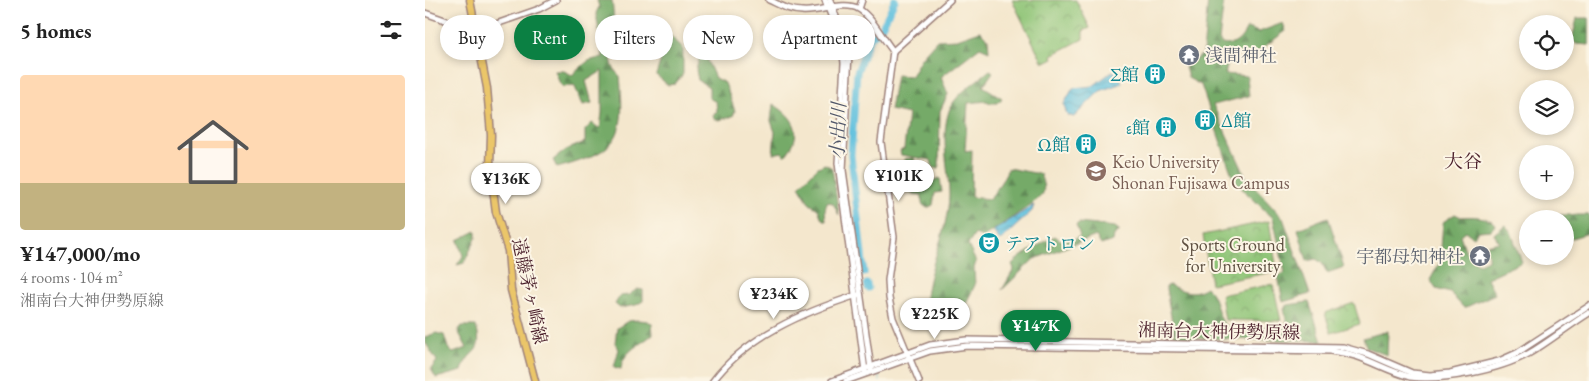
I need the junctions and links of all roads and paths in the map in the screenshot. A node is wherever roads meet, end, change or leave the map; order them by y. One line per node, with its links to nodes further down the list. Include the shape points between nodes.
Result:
1 (470, 0): 11 (main road, 遠藤茅ヶ崎線)
2 (556, 0): 13 (street)
3 (769, 0): 8 (street, via 802,12)
4 (825, 0): 8 (street)
5 (830, 0): 8 (street)
6 (862, 0): 9 (street)
7 (950, 0): 14 (street)
8 (831, 8): 9 (street, via 844,5); 16 (street, via 849,53 843,170)
9 (859, 9): 14 (street)
10 (425, 13): 12 (street)
11 (473, 15)
12 (440, 18)
13 (504, 21)
14 (893, 52): 20 (street, via 882,131 893,237 888,280 893,318)
15 (482, 60): 22 (main road, 遠藤茅ヶ崎線, via 487,88 490,166 496,212 508,251 511,290)
16 (858, 295): 21 (street); 23 (street, via 758,338 733,358)
17 (1589, 306): 19 (street, 湘南台大神伊勢原線, via 1517,354 1439,375 1412,372 1343,347)
18 (1589, 313): 19 (street, 湘南台大神伊勢原線, via 1515,360 1433,380 1400,374 1361,356 1330,351)
19 (967, 343): 20 (street, 湘南台大神伊勢原線)
20 (909, 356): 21 (street, 湘南台大神伊勢原線); 26 (street)
21 (868, 370): 24 (street, 湘南台大神伊勢原線); 25 (street, 湘南台大神伊勢原線)
22 (535, 381)
23 (713, 381)
24 (832, 381)
25 (846, 381)
26 (919, 381)

